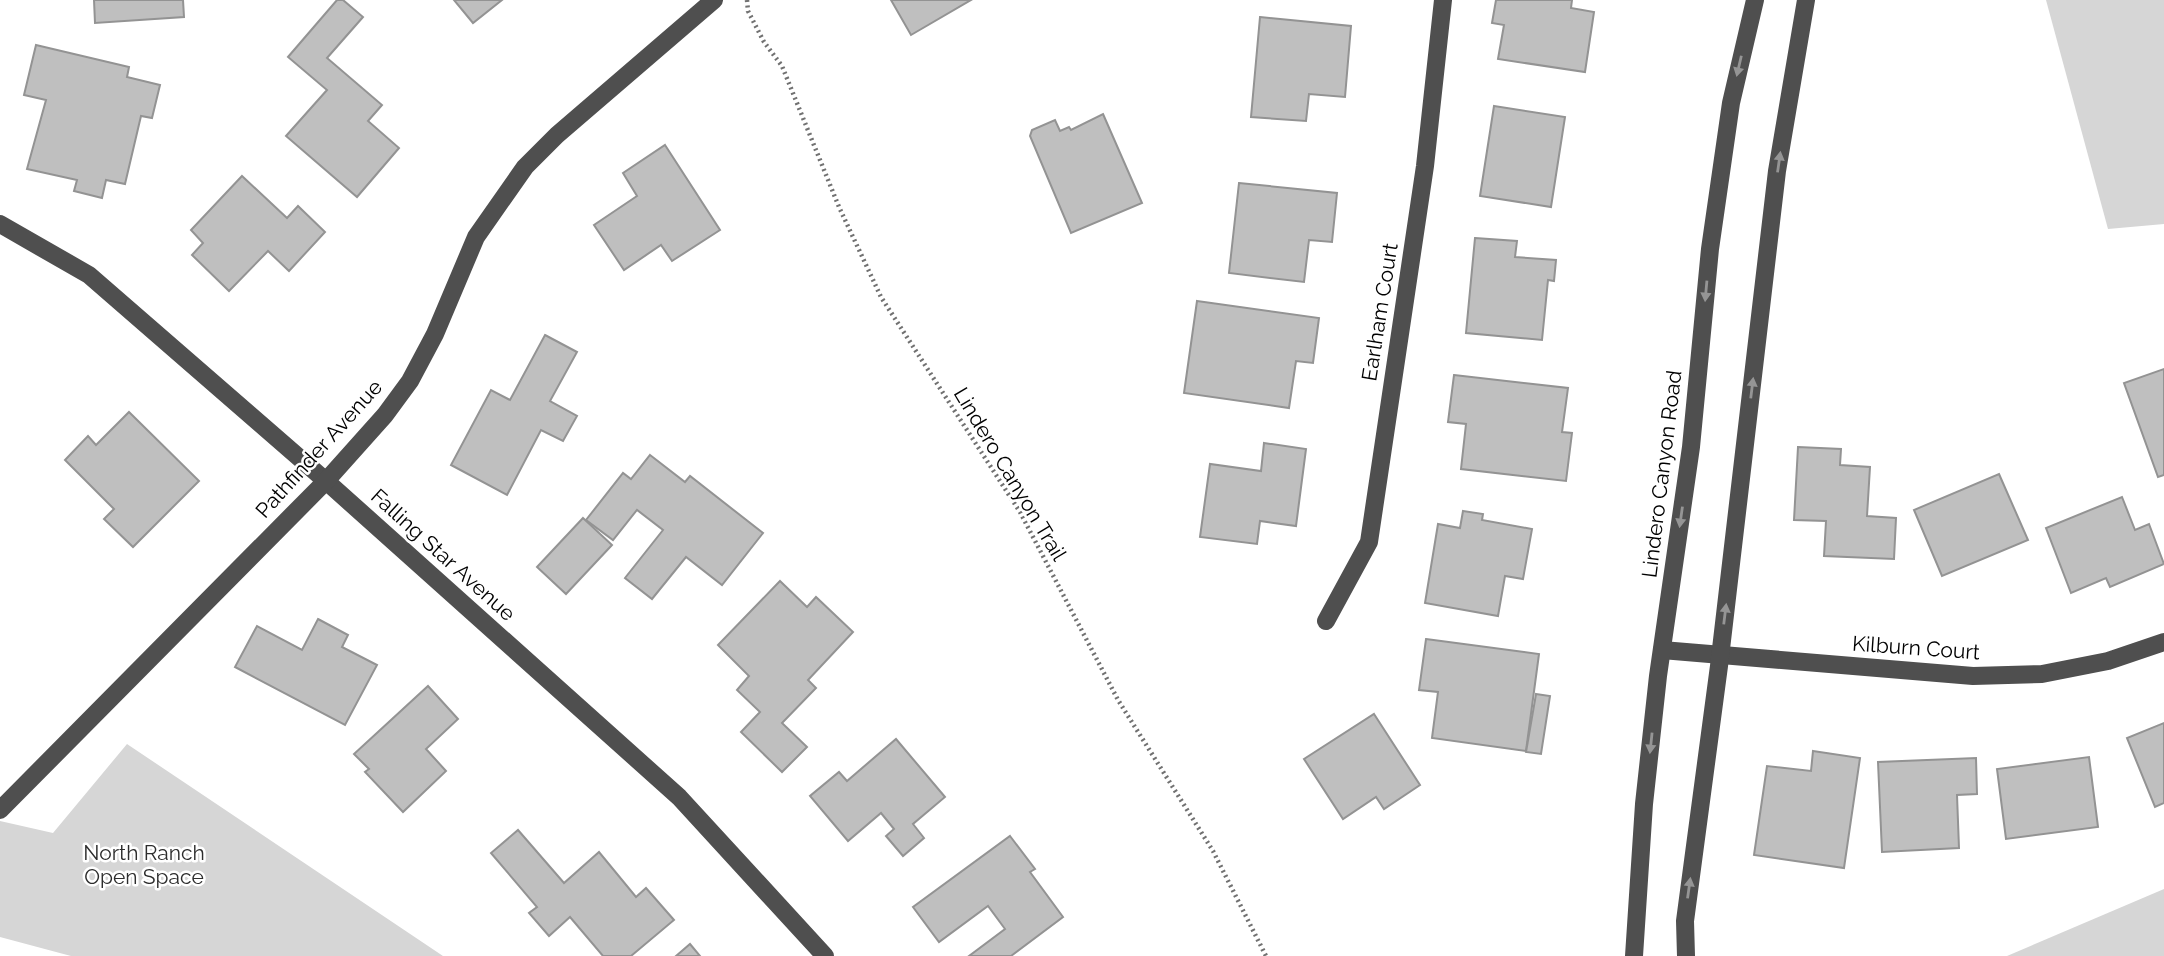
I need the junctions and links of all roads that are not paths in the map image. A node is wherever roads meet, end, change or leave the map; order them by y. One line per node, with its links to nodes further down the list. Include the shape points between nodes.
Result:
1 (713, 0): 6 (street, Pathfinder Avenue, via 525,167 476,237 410,381)
2 (1443, 0): 7 (street, Earlham Court, via 1425,166 1369,542)
3 (1755, 0): 9 (street, Lindero Canyon Road, one-way to 9, via 1731,103 1710,249 1691,447)
4 (1806, 0): 10 (street, one-way to 4, via 1777,172)
5 (0, 224): 6 (street, Falling Star Avenue, via 89,275)
6 (326, 481): 11 (street, Pathfinder Avenue); 12 (street, Falling Star Avenue, via 679,797)
7 (1326, 621)
8 (2164, 642): 10 (street, Kilburn Court, via 2108,662 2042,674 1973,676)
9 (1662, 650): 10 (street, Kilburn Court); 13 (street, Lindero Canyon Road, one-way to 13, via 1644,804)
10 (1720, 656): 14 (street, one-way to 10, via 1685,921)
11 (0, 810)
12 (825, 956)
13 (1634, 956)
14 (1686, 956)

